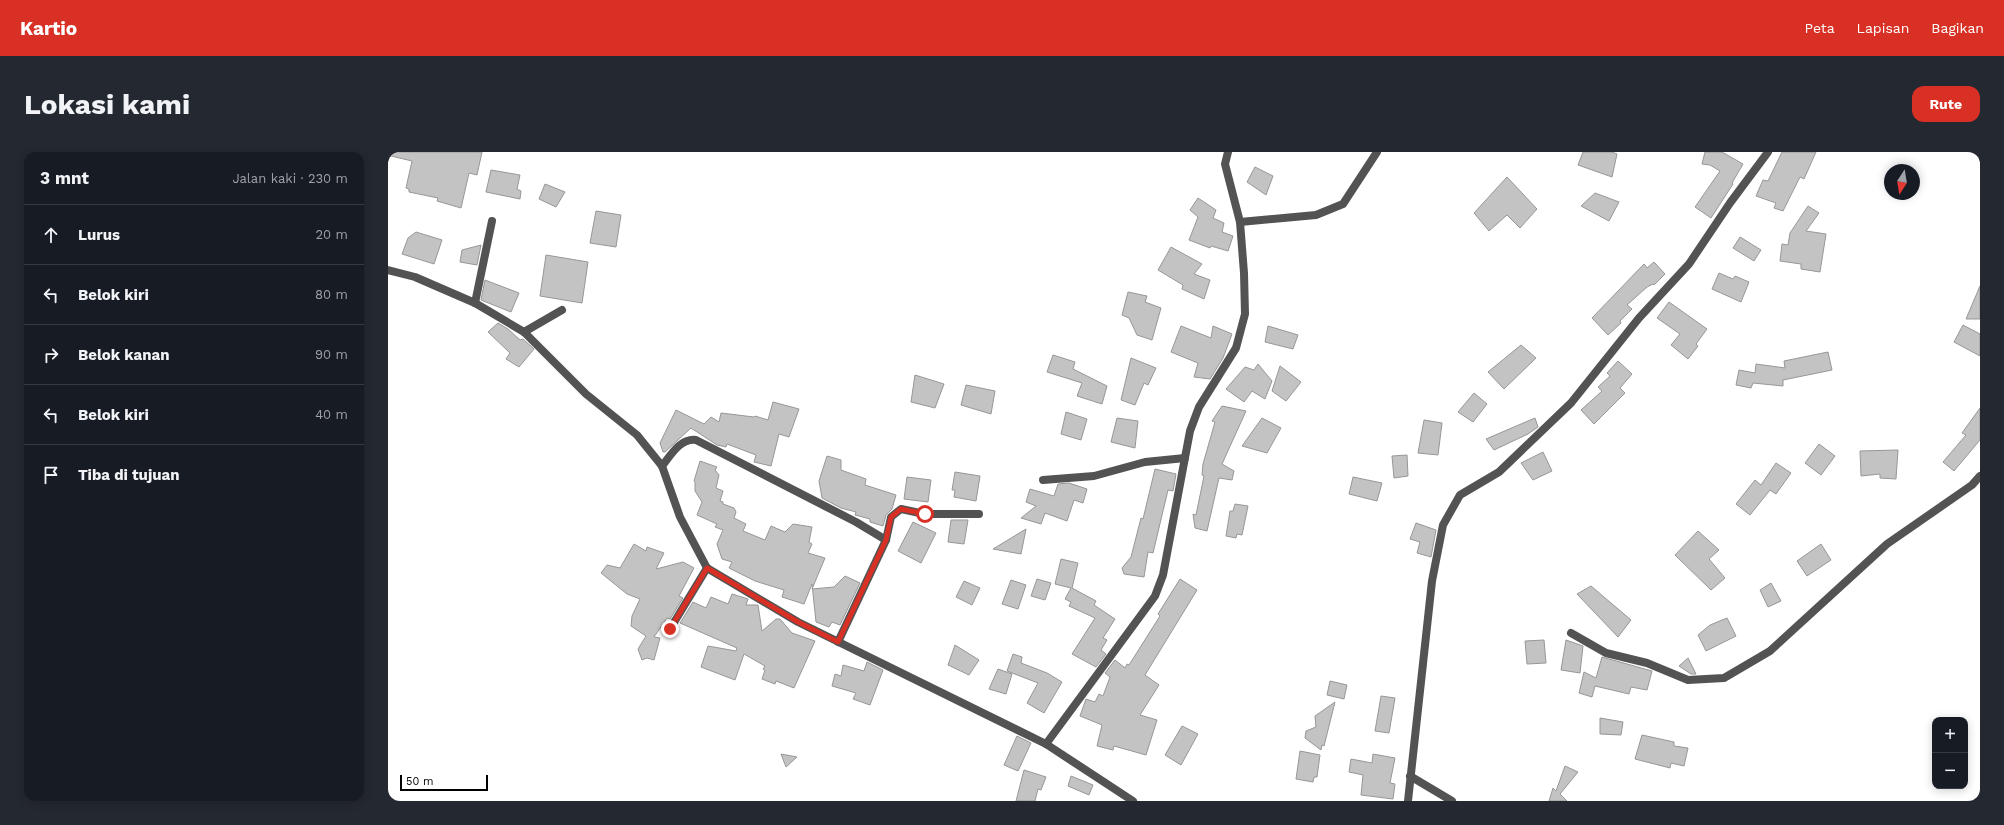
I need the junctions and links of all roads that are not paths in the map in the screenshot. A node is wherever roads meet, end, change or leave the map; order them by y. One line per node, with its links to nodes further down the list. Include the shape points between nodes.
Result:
1 (1228, 152): 5 (street, via 1225,164)
2 (1377, 152): 5 (street, via 1343,204 1316,215)
3 (1768, 152): 21 (street, via 1689,264 1639,318 1571,403 1499,472 1460,495 1443,525 1432,581)
4 (492, 222): 7 (street)
5 (1240, 222): 10 (street, via 1245,314 1236,348 1199,407 1190,431)
6 (388, 270): 7 (street, via 415,277)
7 (476, 303): 9 (street)
8 (562, 310): 9 (street)
9 (524, 332): 11 (street, via 586,394 637,435)
10 (1186, 458): 13 (street, via 1145,462 1094,476); 20 (street, via 1163,575 1155,596)
11 (662, 466): 15 (street, via 684,441 696,440); 16 (street, via 680,517)
12 (1980, 476): 18 (street, via 1972,486 1887,544 1770,651 1724,678 1688,680 1647,663 1606,653)
13 (1043, 480)
14 (979, 514): 15 (street, via 925,514 901,509 891,517)
15 (886, 540): 19 (street)
16 (707, 568): 17 (street); 19 (street, via 798,622)
17 (670, 629)
18 (1571, 633)
19 (838, 642): 20 (street)
20 (1046, 744): 22 (street)
21 (1410, 776): 23 (street); 24 (street)
22 (1133, 801)
23 (1408, 801)
24 (1452, 801)

